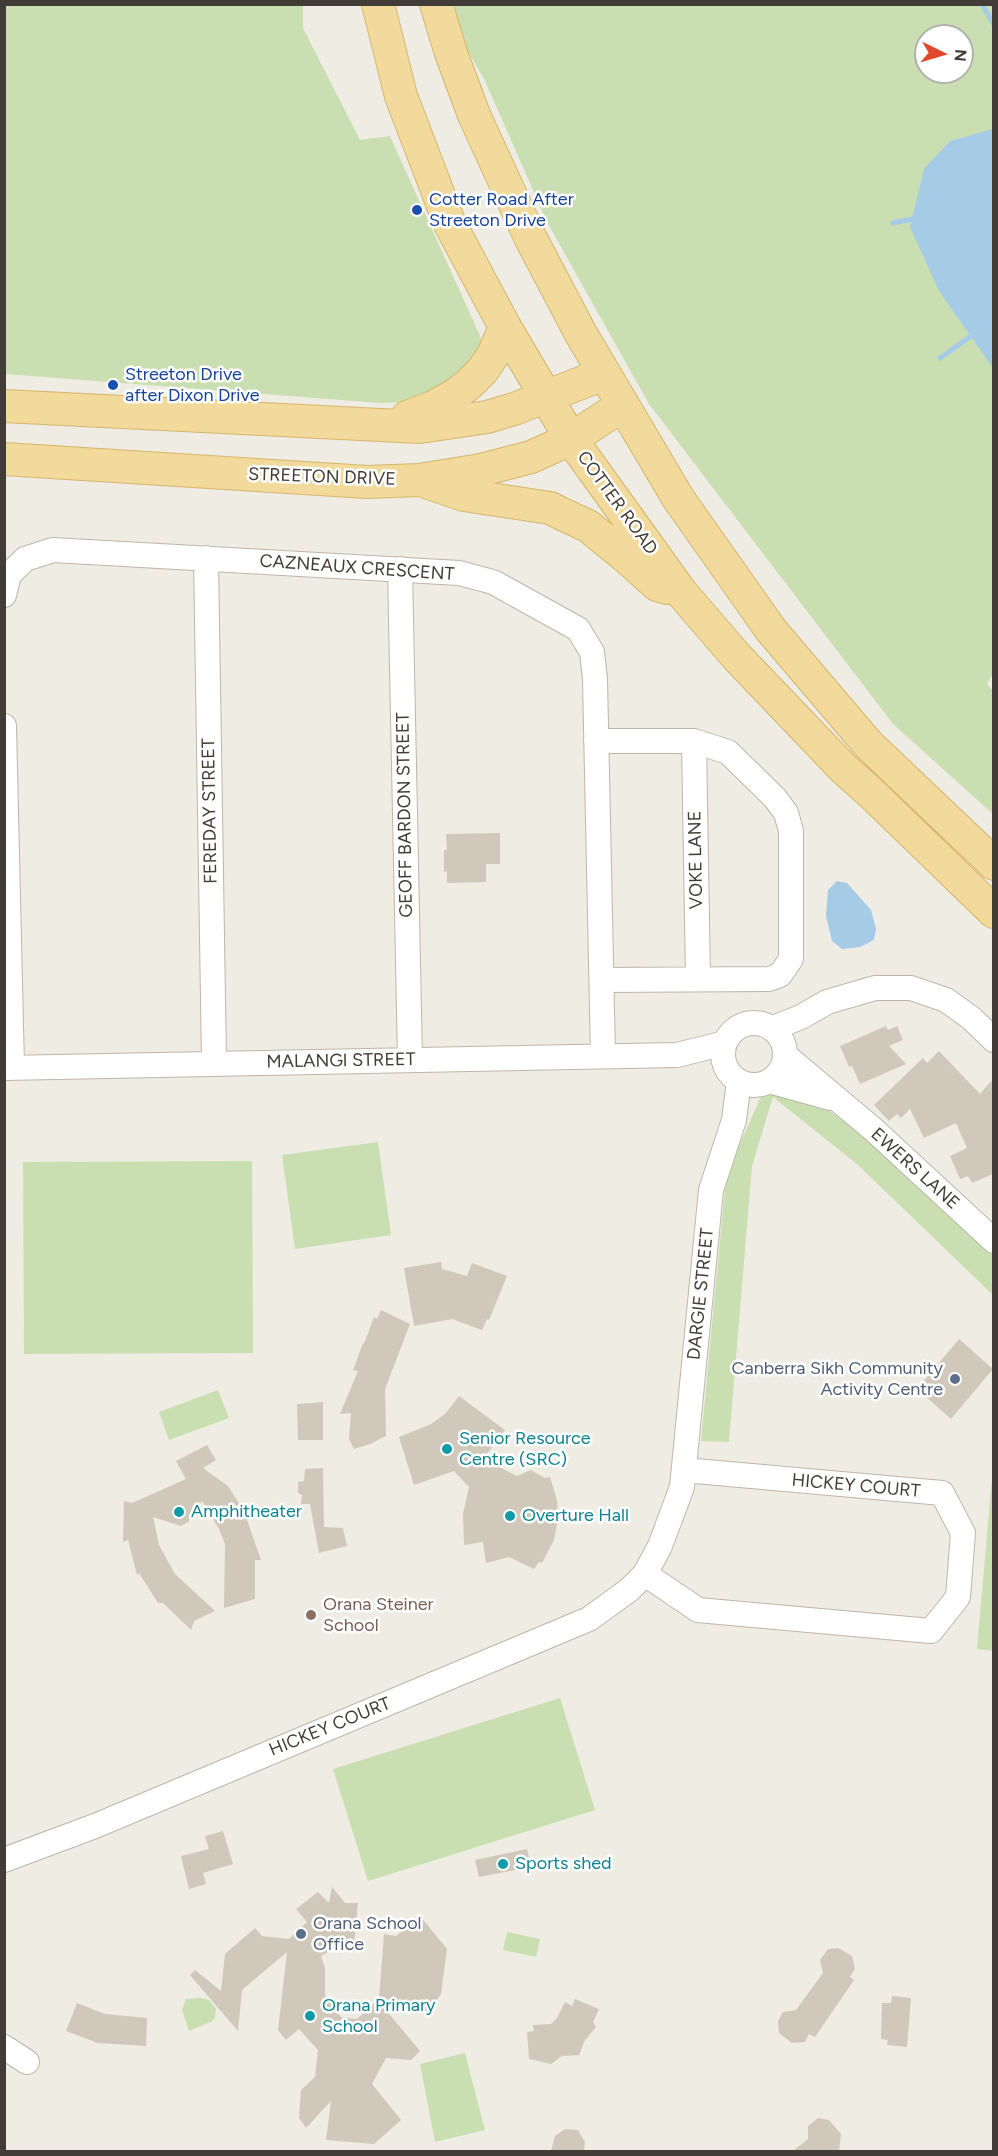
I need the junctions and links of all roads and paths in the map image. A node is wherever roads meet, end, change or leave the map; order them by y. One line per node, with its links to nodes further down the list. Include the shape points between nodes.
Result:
1 (378, 4): 3 (main road, COTTER ROAD, via 401,96 443,207)
2 (436, 4): 4 (main road, via 451,53 495,162 530,237)
3 (505, 327): 5 (main road, COTTER ROAD); 8 (main road, via 493,355 469,384 433,407)
4 (604, 374): 5 (main road); 6 (main road)
5 (548, 397): 8 (main road, via 487,417 420,427); 9 (main road, COTTER ROAD)
6 (623, 405): 9 (main road, STREETON DRIVE); 19 (main road, via 678,498 771,630 868,744)
7 (4, 406): 8 (main road)
8 (389, 424)
9 (571, 439): 11 (main road, STREETON DRIVE, via 518,461); 14 (main road, COTTER ROAD)
10 (7, 462): 11 (main road, STREETON DRIVE, via 357,482)
11 (419, 480): 14 (main road, via 464,495 550,508 588,526 657,585)
12 (206, 558): 13 (street, CAZNEAUX CRESCENT); 15 (street, CAZNEAUX CRESCENT, via 53,550 25,559 9,575); 29 (street, FEREDAY STREET)
13 (400, 569): 17 (street, CAZNEAUX CRESCENT, via 459,573 494,582 578,629 591,652); 28 (street, GEOFF BARDON STREET)
14 (681, 592): 20 (main road, COTTER ROAD, via 843,768)
15 (4, 594)
16 (4, 726): 30 (street)
17 (596, 741): 18 (street); 22 (street, CAZNEAUX CRESCENT)
18 (694, 741): 21 (street, VOKE LANE); 21 (street, via 728,752 775,798 786,813 791,831 791,960 786,969 769,979)
19 (993, 864)
20 (993, 912)
21 (698, 979): 22 (street)
22 (602, 980): 27 (street, CAZNEAUX CRESCENT)
23 (993, 1040): 25 (street, via 946,1000 911,988 875,988 827,1002 801,1017)
24 (724, 1043): 25 (street, via 729,1034 754,1022); 26 (street, MALANGI STREET); 31 (street, via 723,1059)
25 (781, 1043): 31 (street, via 783,1066 777,1075); 32 (street, EWERS LANE)
26 (677, 1055): 27 (street, MALANGI STREET); 31 (street, MALANGI STREET)
27 (603, 1056): 28 (street, MALANGI STREET)
28 (410, 1060): 29 (street, MALANGI STREET)
29 (214, 1064): 30 (street, MALANGI STREET)
30 (8, 1067)
31 (747, 1079): 32 (street, EWERS LANE); 34 (street, DARGIE STREET, via 711,1190)
32 (835, 1099): 33 (street, EWERS LANE, via 874,1130)
33 (993, 1241)
34 (684, 1470): 35 (street, HICKEY COURT, via 674,1515); 35 (street, HICKEY COURT, via 942,1493 963,1533 957,1597 931,1631 698,1610)
35 (645, 1574): 36 (street, HICKEY COURT, via 590,1619 95,1826)
36 (4, 1860)
37 (4, 2048): 38 (street)
38 (27, 2062)

